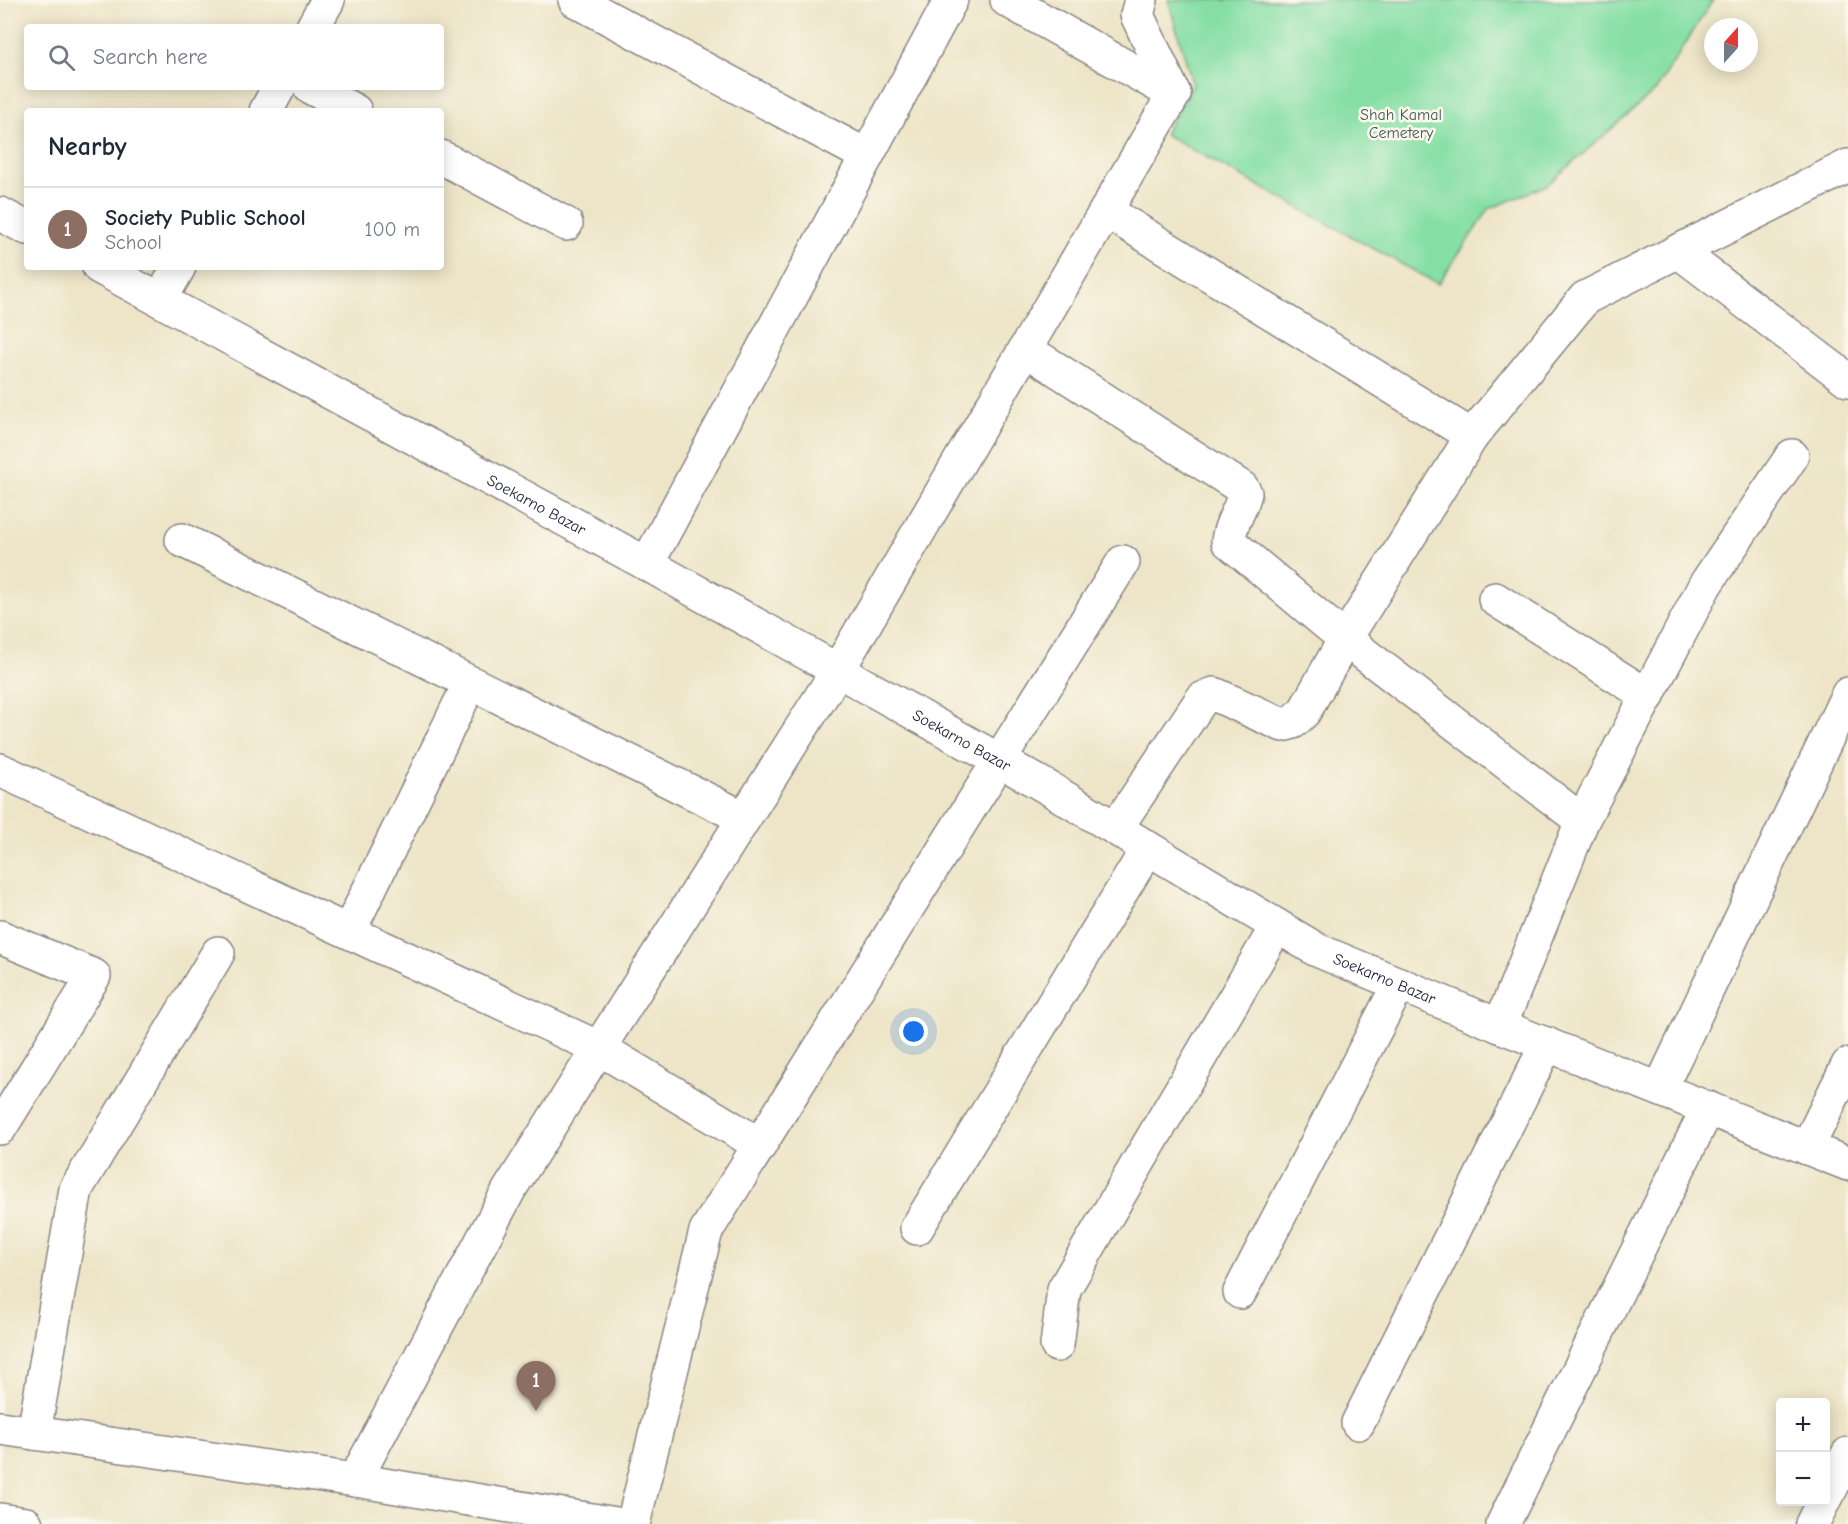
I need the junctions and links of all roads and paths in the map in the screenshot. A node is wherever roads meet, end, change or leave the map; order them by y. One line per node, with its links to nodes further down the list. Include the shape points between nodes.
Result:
1 (328, 0): 6 (main road)
2 (575, 0): 12 (main road)
3 (951, 0): 12 (main road)
4 (1007, 0): 9 (main road)
5 (1141, 0): 9 (main road, via 1137,15)
6 (315, 24)
7 (277, 90): 10 (main road)
8 (316, 90): 11 (main road)
9 (1174, 94): 15 (main road)
10 (268, 108)
11 (349, 108)
12 (867, 156): 29 (main road)
13 (444, 159): 17 (main road)
14 (1848, 166): 19 (main road)
15 (1106, 211): 25 (main road); 32 (main road)
16 (0, 214): 18 (main road)
17 (566, 224)
18 (24, 226)
19 (1678, 251): 24 (main road); 25 (main road, via 1584,298)
20 (105, 270): 22 (main road, Soekarno Bazar)
21 (177, 270): 22 (main road)
22 (160, 300): 29 (main road, Soekarno Bazar)
23 (1041, 360): 31 (main road, via 1242,488 1243,501 1229,529 1228,541)
24 (1848, 380)
25 (1472, 436): 31 (main road)
26 (1792, 456): 35 (main road, via 1705,585)
27 (182, 540): 33 (main road)
28 (1123, 562): 36 (main road)
29 (647, 564): 32 (main road, Soekarno Bazar)
30 (1495, 599): 35 (main road)
31 (1345, 639): 39 (main road); 40 (main road, via 1304,712 1293,723 1283,725 1214,694 1202,699)
32 (838, 670): 36 (main road, Soekarno Bazar); 38 (main road)
33 (470, 683): 38 (main road); 43 (main road)
34 (1848, 694): 51 (main road)
35 (1648, 696): 39 (main road)
36 (1000, 760): 40 (main road, Soekarno Bazar); 54 (main road)
37 (0, 770): 43 (main road)
38 (744, 818): 49 (main road)
39 (1582, 821): 47 (main road)
40 (1116, 828): 41 (main road, Soekarno Bazar)
41 (1148, 848): 42 (main road, Soekarno Bazar); 57 (main road)
42 (1277, 926): 46 (main road, Soekarno Bazar, via 1317,950); 59 (main road, via 1064,1289)
43 (349, 931): 49 (main road)
44 (0, 937): 53 (main road, via 94,976)
45 (218, 953): 62 (main road, via 76,1189)
46 (1399, 984): 47 (main road, Soekarno Bazar); 58 (main road)
47 (1500, 1026): 48 (main road, Soekarno Bazar)
48 (1546, 1044): 51 (main road, Soekarno Bazar); 60 (main road)
49 (599, 1048): 54 (main road); 64 (main road, via 509,1190)
50 (1848, 1065): 55 (main road)
51 (1660, 1089): 52 (main road, Soekarno Bazar)
52 (1708, 1108): 55 (main road, Soekarno Bazar); 71 (main road)
53 (0, 1128)
54 (760, 1145): 70 (main road, via 706,1231)
55 (1807, 1148): 56 (main road, Soekarno Bazar)
56 (1848, 1164)
57 (917, 1228)
58 (1240, 1292)
59 (1057, 1346)
60 (1358, 1424)
61 (0, 1428): 62 (main road)
62 (34, 1433): 64 (main road)
63 (1848, 1454): 65 (main road)
64 (356, 1480): 69 (main road)
65 (1830, 1489)
66 (1821, 1506): 72 (main road)
67 (0, 1520): 68 (main road)
68 (27, 1524)
69 (616, 1524)
70 (633, 1524)
71 (1503, 1524)
72 (1812, 1524)

